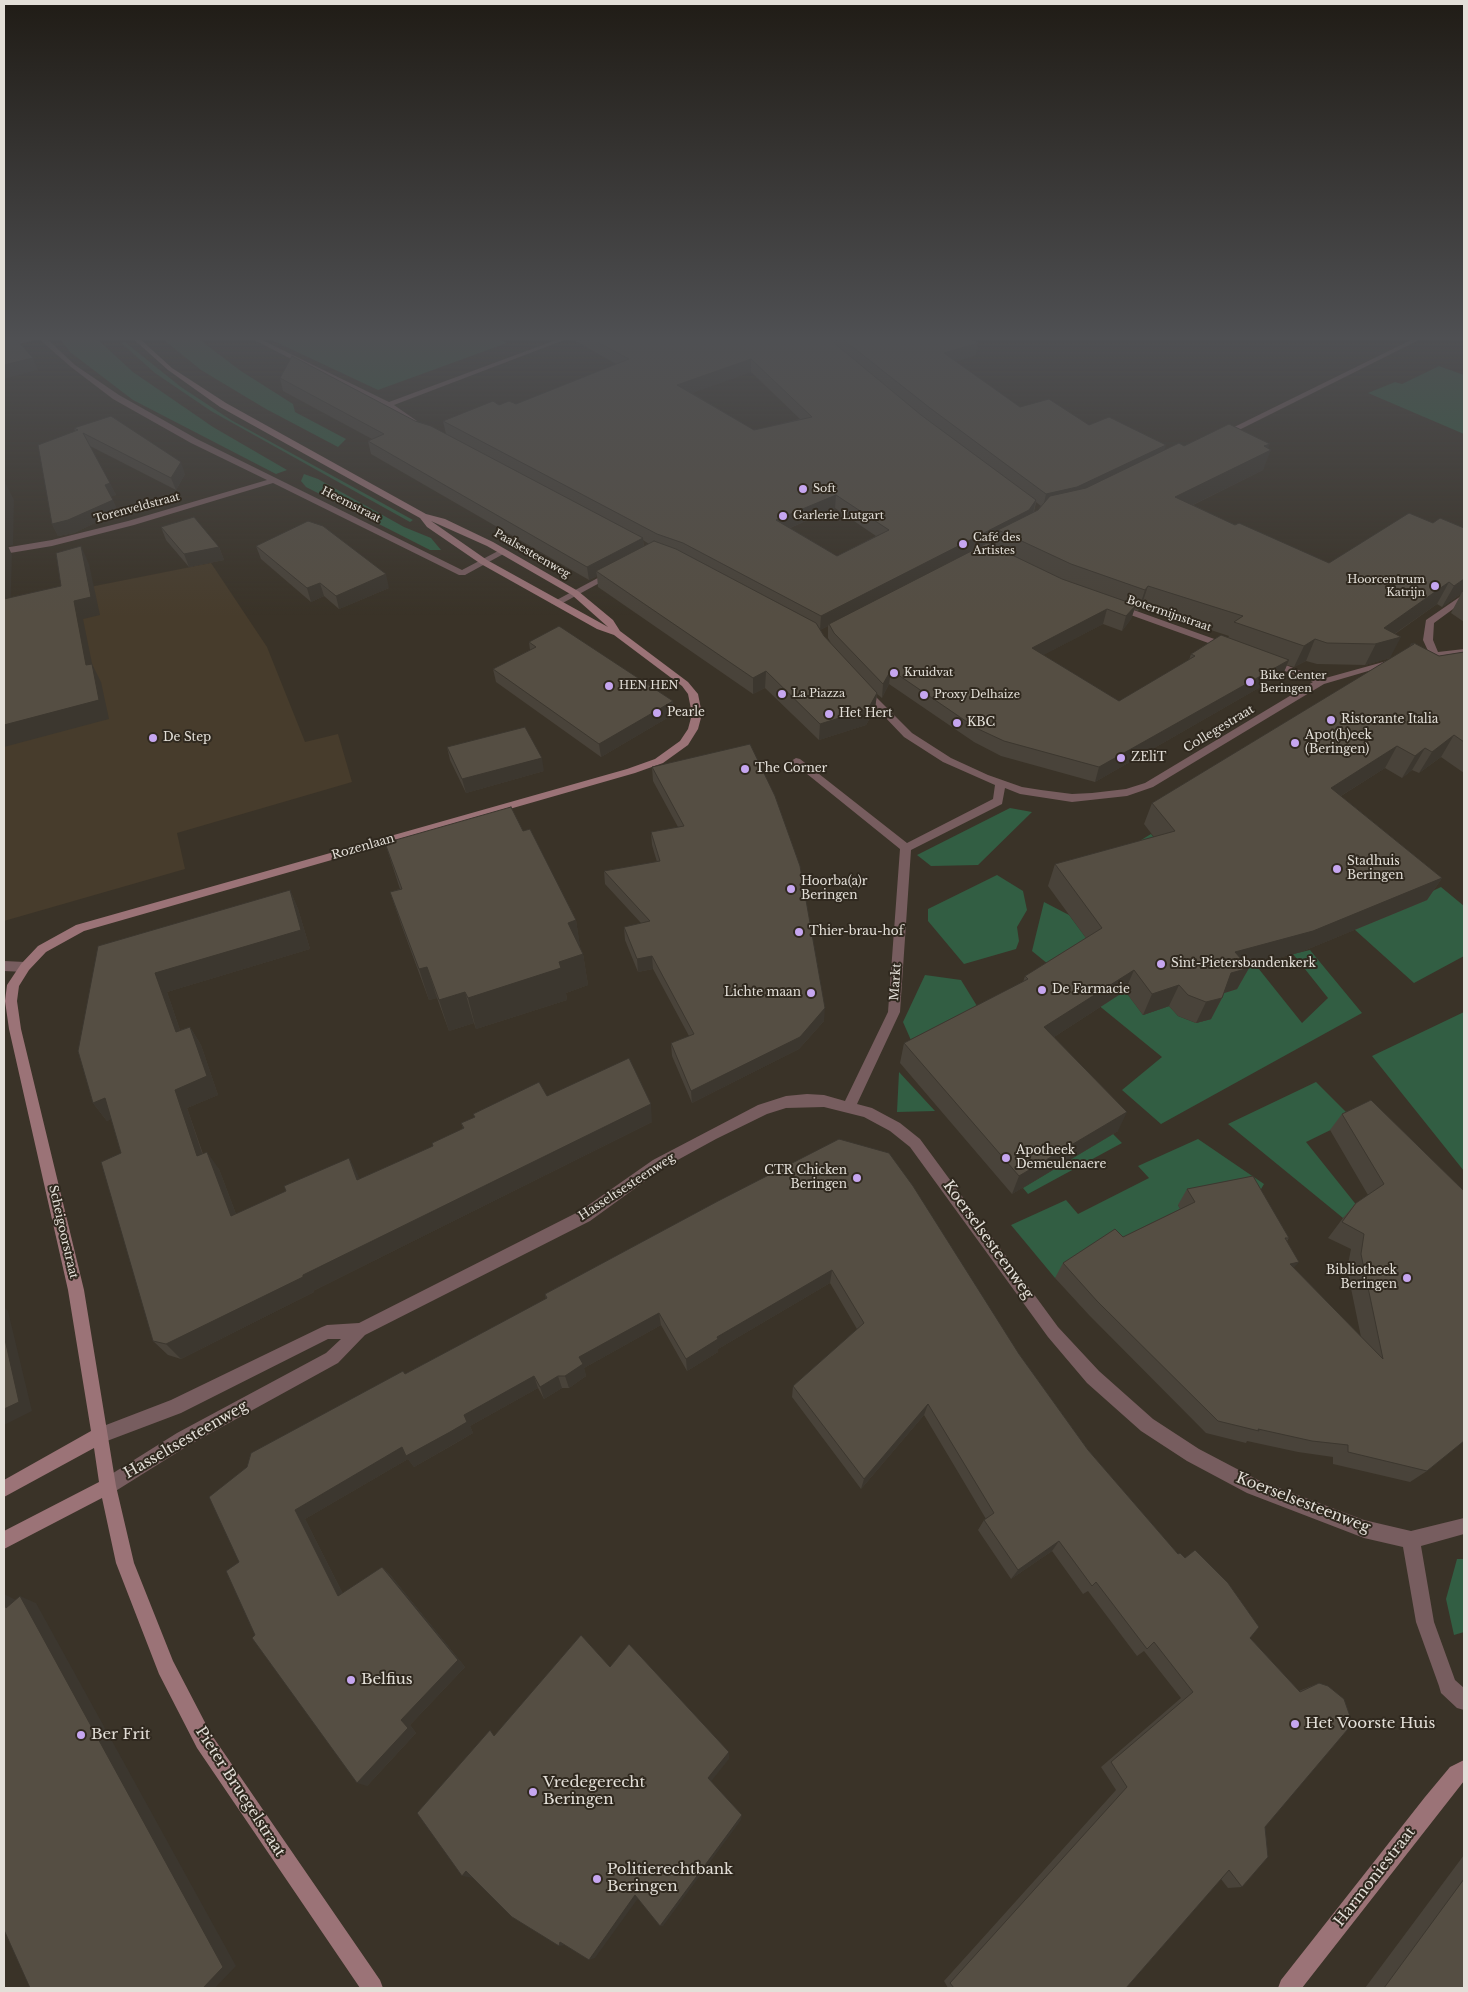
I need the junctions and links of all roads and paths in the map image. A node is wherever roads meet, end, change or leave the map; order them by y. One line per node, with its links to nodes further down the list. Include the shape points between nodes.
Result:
1 (174, 430): 5 (street, Heemstraat)
2 (269, 430): 6 (street, Paalsesteenweg)
3 (1232, 430): 4 (street)
4 (1218, 437)
5 (275, 480): 7 (street, Torenveldstraat, via 131,523); 9 (street, Heemstraat, via 462,573)
6 (423, 516): 8 (street, Paalsesteenweg, via 442,521); 9 (street, Paalsesteenweg)
7 (4, 551)
8 (503, 552): 9 (street, Heemstraat); 11 (street, Paalsesteenweg)
9 (484, 562): 13 (street, Paalsesteenweg)
10 (619, 570): 11 (street)
11 (575, 593): 13 (street); 15 (street, Paalsesteenweg, via 610,622)
12 (1464, 597): 18 (street, via 1429,622 1428,640)
13 (556, 603): 15 (street, Paalsesteenweg)
14 (1108, 604): 16 (street, Botermijnstraat)
15 (617, 633): 22 (street, Paalsesteenweg, via 685,684 696,701)
16 (1234, 649)
17 (1464, 652): 18 (street, Collegestraat)
18 (1434, 655): 21 (street, Collegestraat)
19 (1261, 659): 21 (street)
20 (856, 682): 24 (street, via 908,735 947,760)
21 (1321, 682): 24 (street, Collegestraat, via 1149,785 1126,792 1072,798)
22 (696, 722): 27 (street, Rozenlaan, via 684,743 659,760 631,771 80,928 42,949)
23 (796, 761): 25 (street)
24 (1000, 784): 25 (street, via 998,801)
25 (906, 848): 29 (street, Markt, via 894,1012)
26 (4, 966): 27 (street)
27 (25, 967): 28 (street, Rozenlaan, via 13,985 11,1002)
28 (15, 1030): 31 (street, Scheigoorstraat, via 76,1290)
29 (849, 1106): 30 (street, Hasseltsesteenweg, via 807,1100 763,1109 658,1164 585,1216); 36 (street, Koerselsesteenweg, via 895,1127 915,1143 1053,1332 1093,1377 1147,1425 1252,1487 1364,1529)
30 (360, 1330): 31 (street, Hasseltsesteenweg, via 327,1332 175,1407); 32 (street, Hasseltsesteenweg, via 332,1358 182,1439)
31 (100, 1436): 32 (street, Pieter Bruegelstraat); 33 (street, Hasseltsesteenweg)
32 (108, 1486): 35 (street, Hasseltsesteenweg); 39 (street, Pieter Bruegelstraat, via 126,1563 166,1667 204,1741)
33 (4, 1488)
34 (1464, 1526): 36 (street)
35 (4, 1540)
36 (1411, 1540): 37 (street, via 1425,1622 1448,1686)
37 (1464, 1701)
38 (1464, 1770): 40 (street, Harmoniestraat, via 1432,1804)
39 (372, 1988)
40 (1289, 1988)

